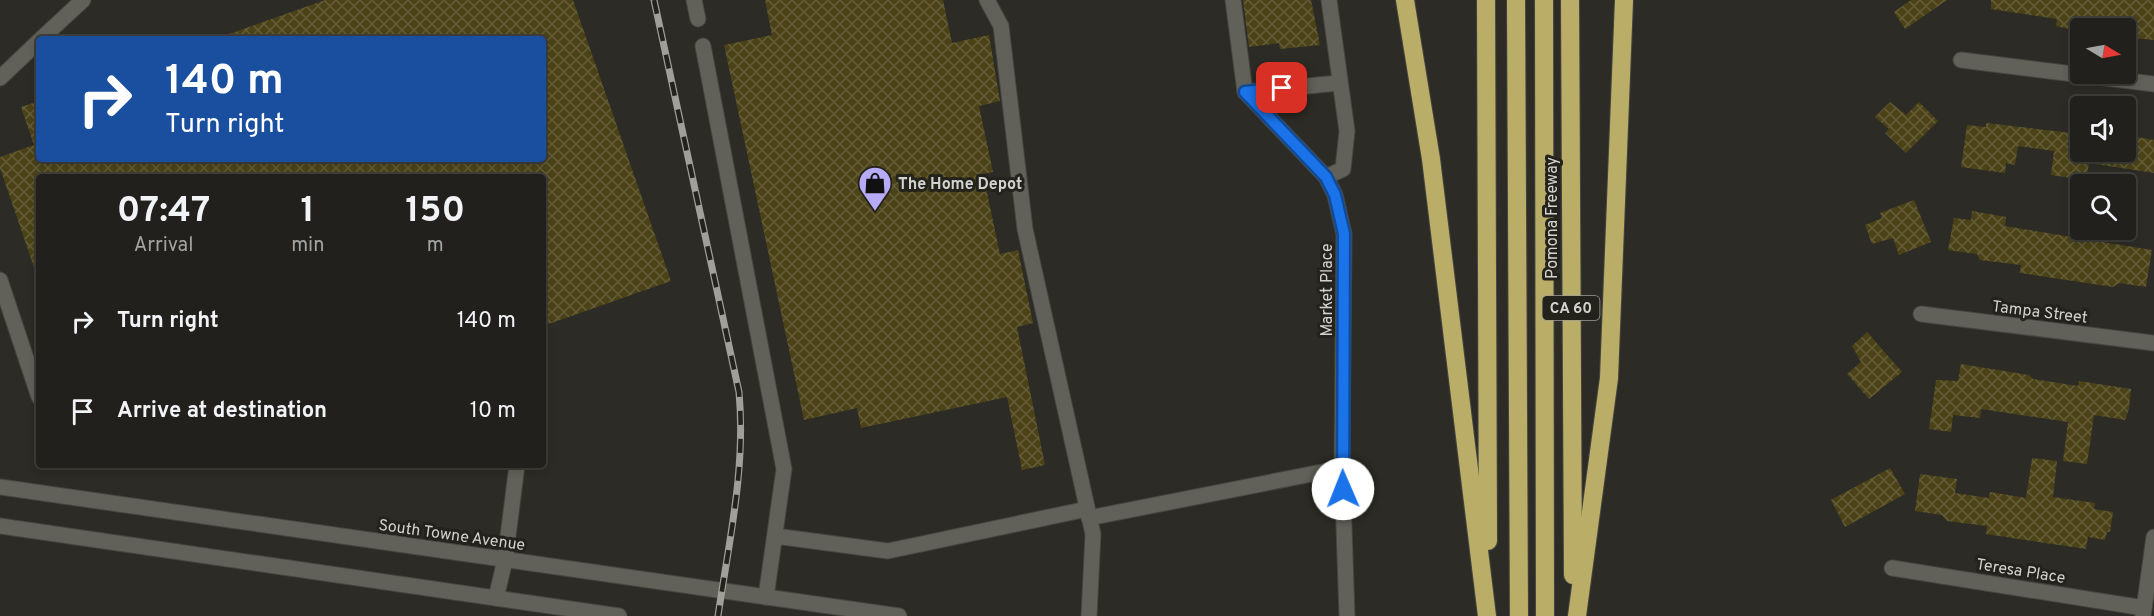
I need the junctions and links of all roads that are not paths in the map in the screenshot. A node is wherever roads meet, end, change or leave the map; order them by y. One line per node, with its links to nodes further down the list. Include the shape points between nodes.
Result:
1 (83, 0): 13 (street)
2 (694, 0): 12 (street)
3 (987, 0): 29 (street, via 1000,26 1025,229)
4 (1233, 0): 20 (street)
5 (1329, 0): 18 (street)
6 (1405, 0): 42 (highway, via 1431,159)
7 (1486, 0): 42 (highway)
8 (1516, 0): 43 (highway)
9 (1544, 0): 44 (highway)
10 (1570, 0): 45 (highway, Pomona Freeway / CA 60)
11 (1624, 0): 45 (highway, via 1609,378)
12 (698, 19)
13 (44, 36)
14 (36, 44): 17 (street)
15 (703, 46): 31 (street, via 784,469)
16 (1961, 60): 19 (street)
17 (0, 78)
18 (1339, 83): 20 (street); 21 (street, via 1347,131 1343,169)
19 (2154, 84)
20 (1245, 92): 21 (street, Market Place)
21 (1326, 177): 27 (street, Market Place, via 1335,195 1344,234)
22 (0, 280): 25 (street)
23 (1921, 314): 24 (street, Tampa Street)
24 (2154, 343)
25 (36, 388)
26 (517, 468): 33 (street)
27 (1342, 468): 29 (street); 41 (street, Market Place)
28 (0, 487): 33 (street, South Towne Avenue)
29 (1088, 513): 31 (street, via 888,551); 40 (street, via 1093,534)
30 (0, 526): 36 (street)
31 (775, 536): 35 (street)
32 (2154, 537): 37 (street)
33 (505, 560): 35 (street, South Towne Avenue); 36 (street)
34 (1892, 568): 37 (street, Teresa Place)
35 (766, 597): 39 (street, South Towne Avenue)
36 (496, 598): 38 (street)
37 (2144, 612)
38 (619, 616)
39 (899, 616)
40 (1089, 616)
41 (1347, 616)
42 (1488, 616)
43 (1519, 616)
44 (1545, 616)
45 (1575, 616)

